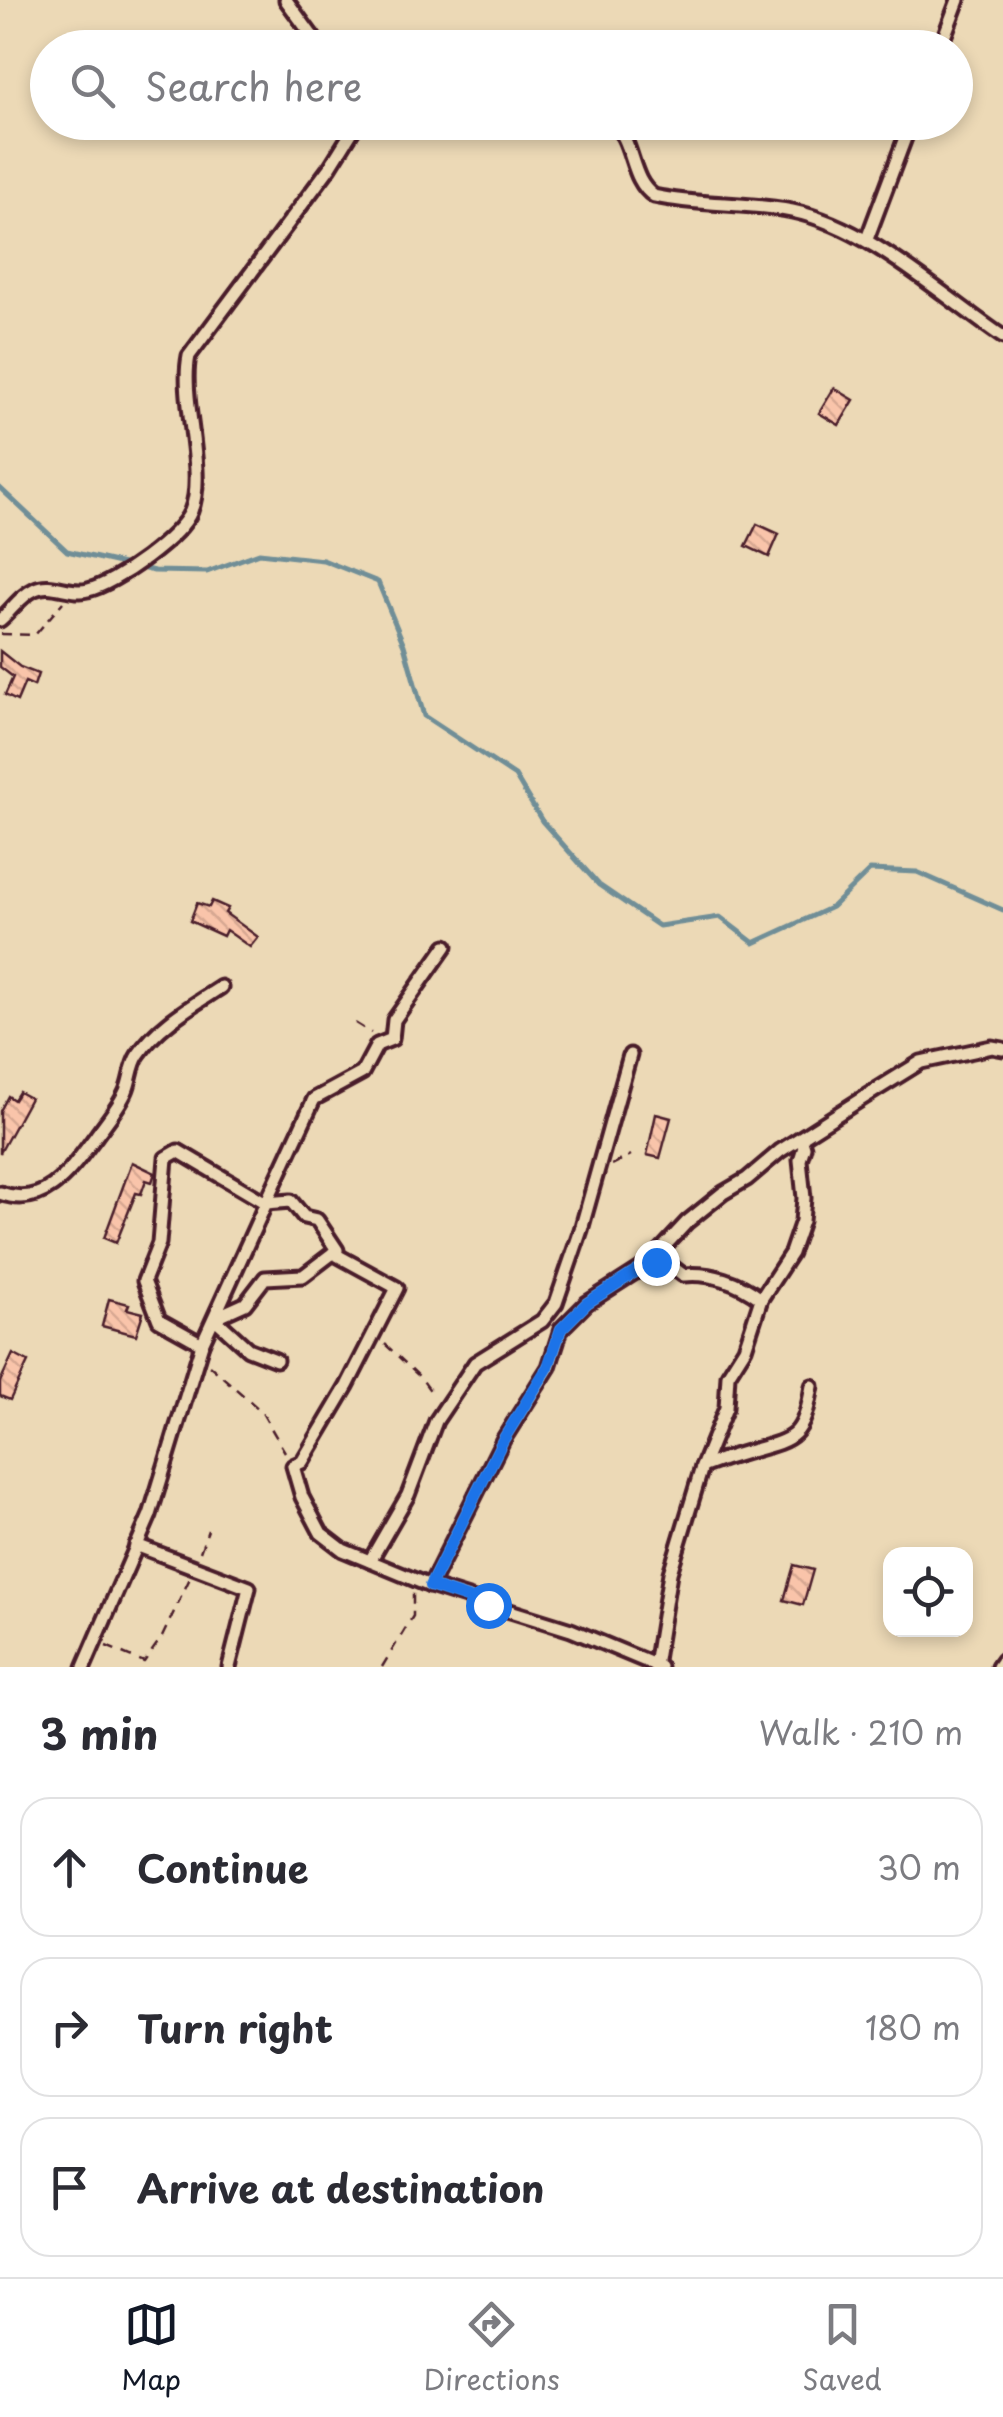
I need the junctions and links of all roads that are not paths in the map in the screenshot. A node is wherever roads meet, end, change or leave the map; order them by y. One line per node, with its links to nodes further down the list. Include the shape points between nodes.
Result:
1 (286, 0): 3 (street)
2 (958, 0): 4 (street)
3 (308, 30)
4 (947, 30)
5 (347, 140): 10 (street, via 189,356 191,512 146,559 88,590 38,587)
6 (625, 140): 8 (street, via 644,188 654,196 793,211)
7 (903, 140): 8 (street)
8 (867, 239): 9 (street)
9 (1003, 337)
10 (0, 620)
11 (446, 946): 17 (street, via 394,1020 392,1039 377,1046 362,1073 314,1099)
12 (221, 987): 16 (street, via 168,1022 136,1056 125,1093 68,1173 36,1195)
13 (1003, 1049): 15 (street, via 921,1062)
14 (630, 1055): 27 (street, via 556,1303 542,1320 475,1364 436,1421 408,1495)
15 (801, 1138): 19 (street, via 702,1209); 20 (street, via 802,1221 791,1253)
16 (0, 1193)
17 (266, 1203): 18 (street, via 291,1200 304,1217 317,1220); 21 (street); 22 (street, via 178,1151 166,1158 158,1243 144,1281 159,1320)
18 (333, 1253): 21 (street, via 303,1276 265,1278 245,1304); 27 (street, via 397,1288 330,1416 294,1466 320,1533)
19 (648, 1264): 20 (street, via 729,1280); 28 (street, via 587,1303 561,1329 548,1367)
20 (760, 1299): 25 (street, via 745,1348 728,1375 726,1408)
21 (214, 1318): 22 (street); 23 (street, via 248,1349)
22 (200, 1350): 26 (street)
23 (276, 1360)
24 (812, 1386): 25 (street, via 800,1428 782,1444)
25 (702, 1467): 30 (street, via 670,1573)
26 (136, 1545): 31 (street); 32 (street, via 248,1588)
27 (370, 1560): 28 (street)
28 (430, 1586): 30 (street, via 571,1630)
29 (1003, 1660): 33 (street)
30 (657, 1666)
31 (84, 1667)
32 (229, 1667)
33 (998, 1667)

